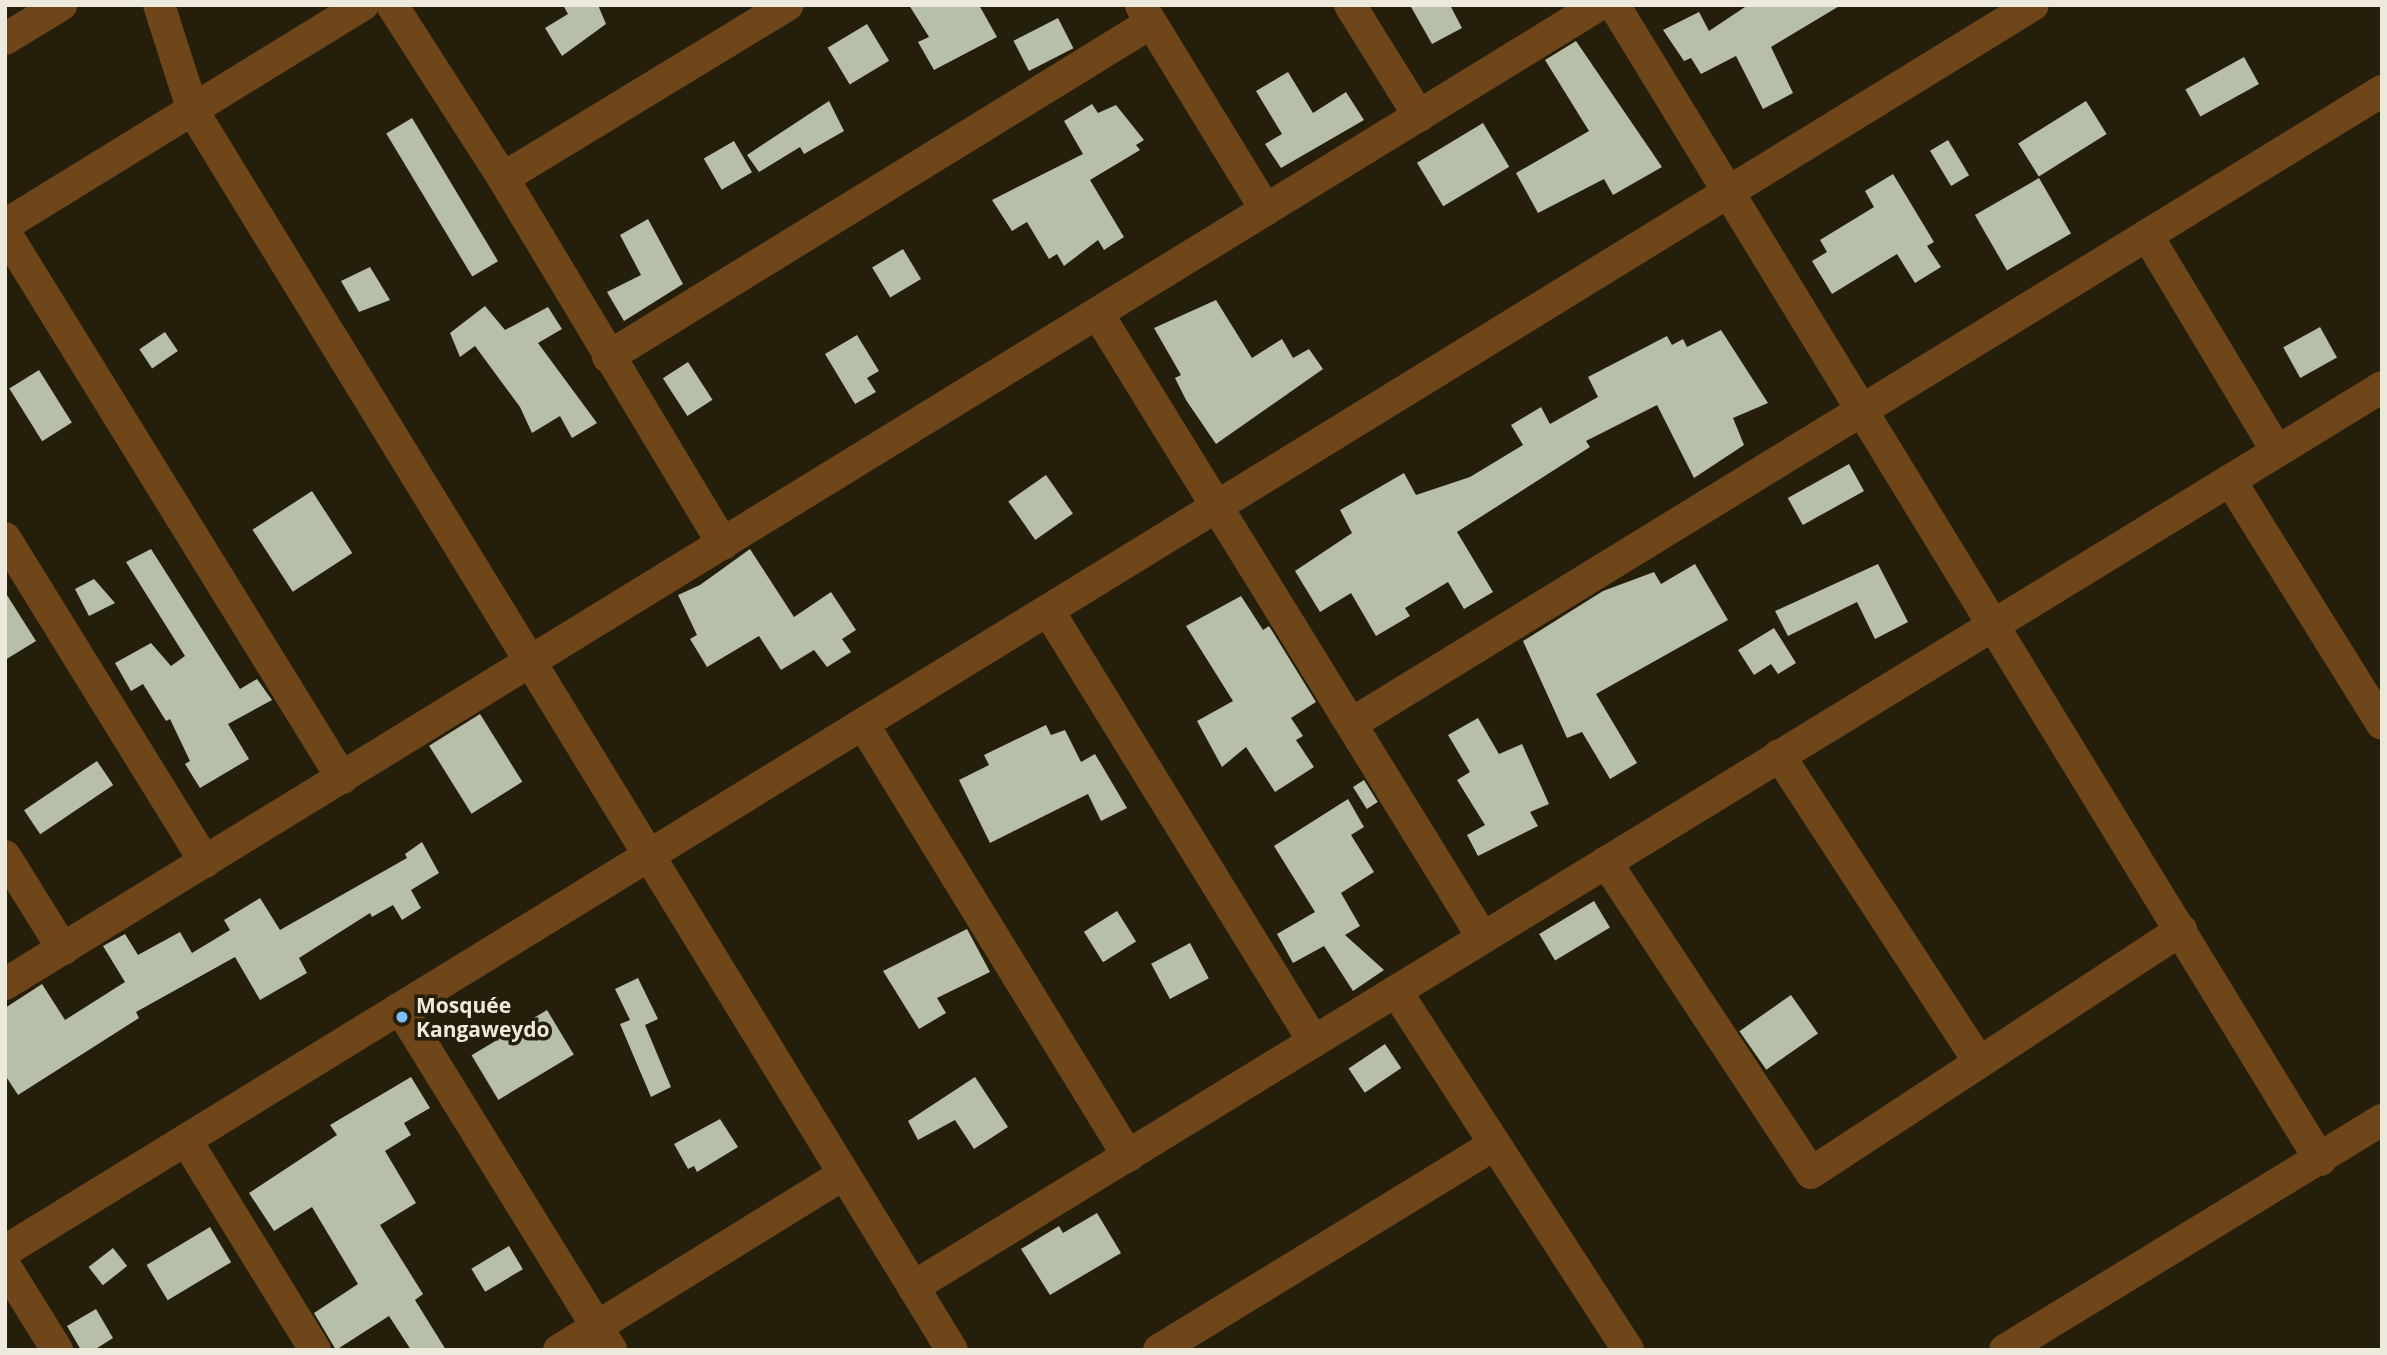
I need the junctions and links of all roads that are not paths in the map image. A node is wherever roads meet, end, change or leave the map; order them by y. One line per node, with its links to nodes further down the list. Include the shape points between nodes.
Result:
1 (61, 5): 11 (street)
2 (159, 5): 13 (street)
3 (363, 5): 13 (street)
4 (392, 5): 15 (street)
5 (788, 5): 15 (street)
6 (1350, 5): 14 (street)
7 (1599, 5): 14 (street)
8 (1614, 5): 16 (street)
9 (2033, 5): 16 (street)
10 (1146, 14): 17 (street); 22 (street)
11 (5, 40)
12 (2382, 91): 20 (street)
13 (193, 111): 18 (street); 32 (street)
14 (1419, 116): 17 (street)
15 (503, 178): 22 (street)
16 (1728, 192): 24 (street); 27 (street)
17 (1266, 210): 21 (street)
18 (5, 225)
19 (5, 232): 37 (street)
20 (2147, 235): 24 (street); 25 (street)
21 (1098, 314): 27 (street); 29 (street)
22 (608, 357): 29 (street)
23 (2382, 387): 25 (street)
24 (1863, 410): 31 (street); 35 (street)
25 (2277, 451): 26 (street)
26 (2230, 480): 31 (street); 33 (street)
27 (1217, 507): 30 (street); 35 (street)
28 (5, 538): 40 (street)
29 (723, 544): 32 (street)
30 (1048, 610): 34 (street); 48 (street)
31 (1995, 624): 36 (street); 42 (street)
32 (528, 663): 37 (street); 39 (street)
33 (2382, 723)
34 (863, 724): 39 (street); 53 (street)
35 (1351, 724): 43 (street)
36 (1779, 755): 41 (street); 49 (street)
37 (342, 778): 40 (street)
38 (5, 856): 44 (street)
39 (647, 856): 47 (street); 55 (street)
40 (205, 862): 44 (street)
41 (1606, 862): 43 (street); 49 (street, via 1811,1173)
42 (2181, 930): 49 (street); 54 (street)
43 (1483, 938): 46 (street)
44 (63, 949): 45 (street)
45 (5, 984)
46 (1396, 991): 48 (street); 52 (street)
47 (400, 1008): 51 (street); 59 (street)
48 (1314, 1042): 53 (street)
49 (1979, 1062)
50 (2382, 1120): 54 (street)
51 (186, 1140): 56 (street); 61 (street)
52 (1495, 1144): 64 (street); 65 (street)
53 (1128, 1156): 58 (street)
54 (2320, 1160): 66 (street)
55 (844, 1174): 58 (street); 59 (street)
56 (5, 1251)
57 (5, 1266): 60 (street)
58 (913, 1287): 63 (street)
59 (604, 1338): 62 (street)
60 (57, 1350)
61 (315, 1350)
62 (559, 1350)
63 (952, 1350)
64 (1159, 1350)
65 (1628, 1350)
66 (2005, 1350)

